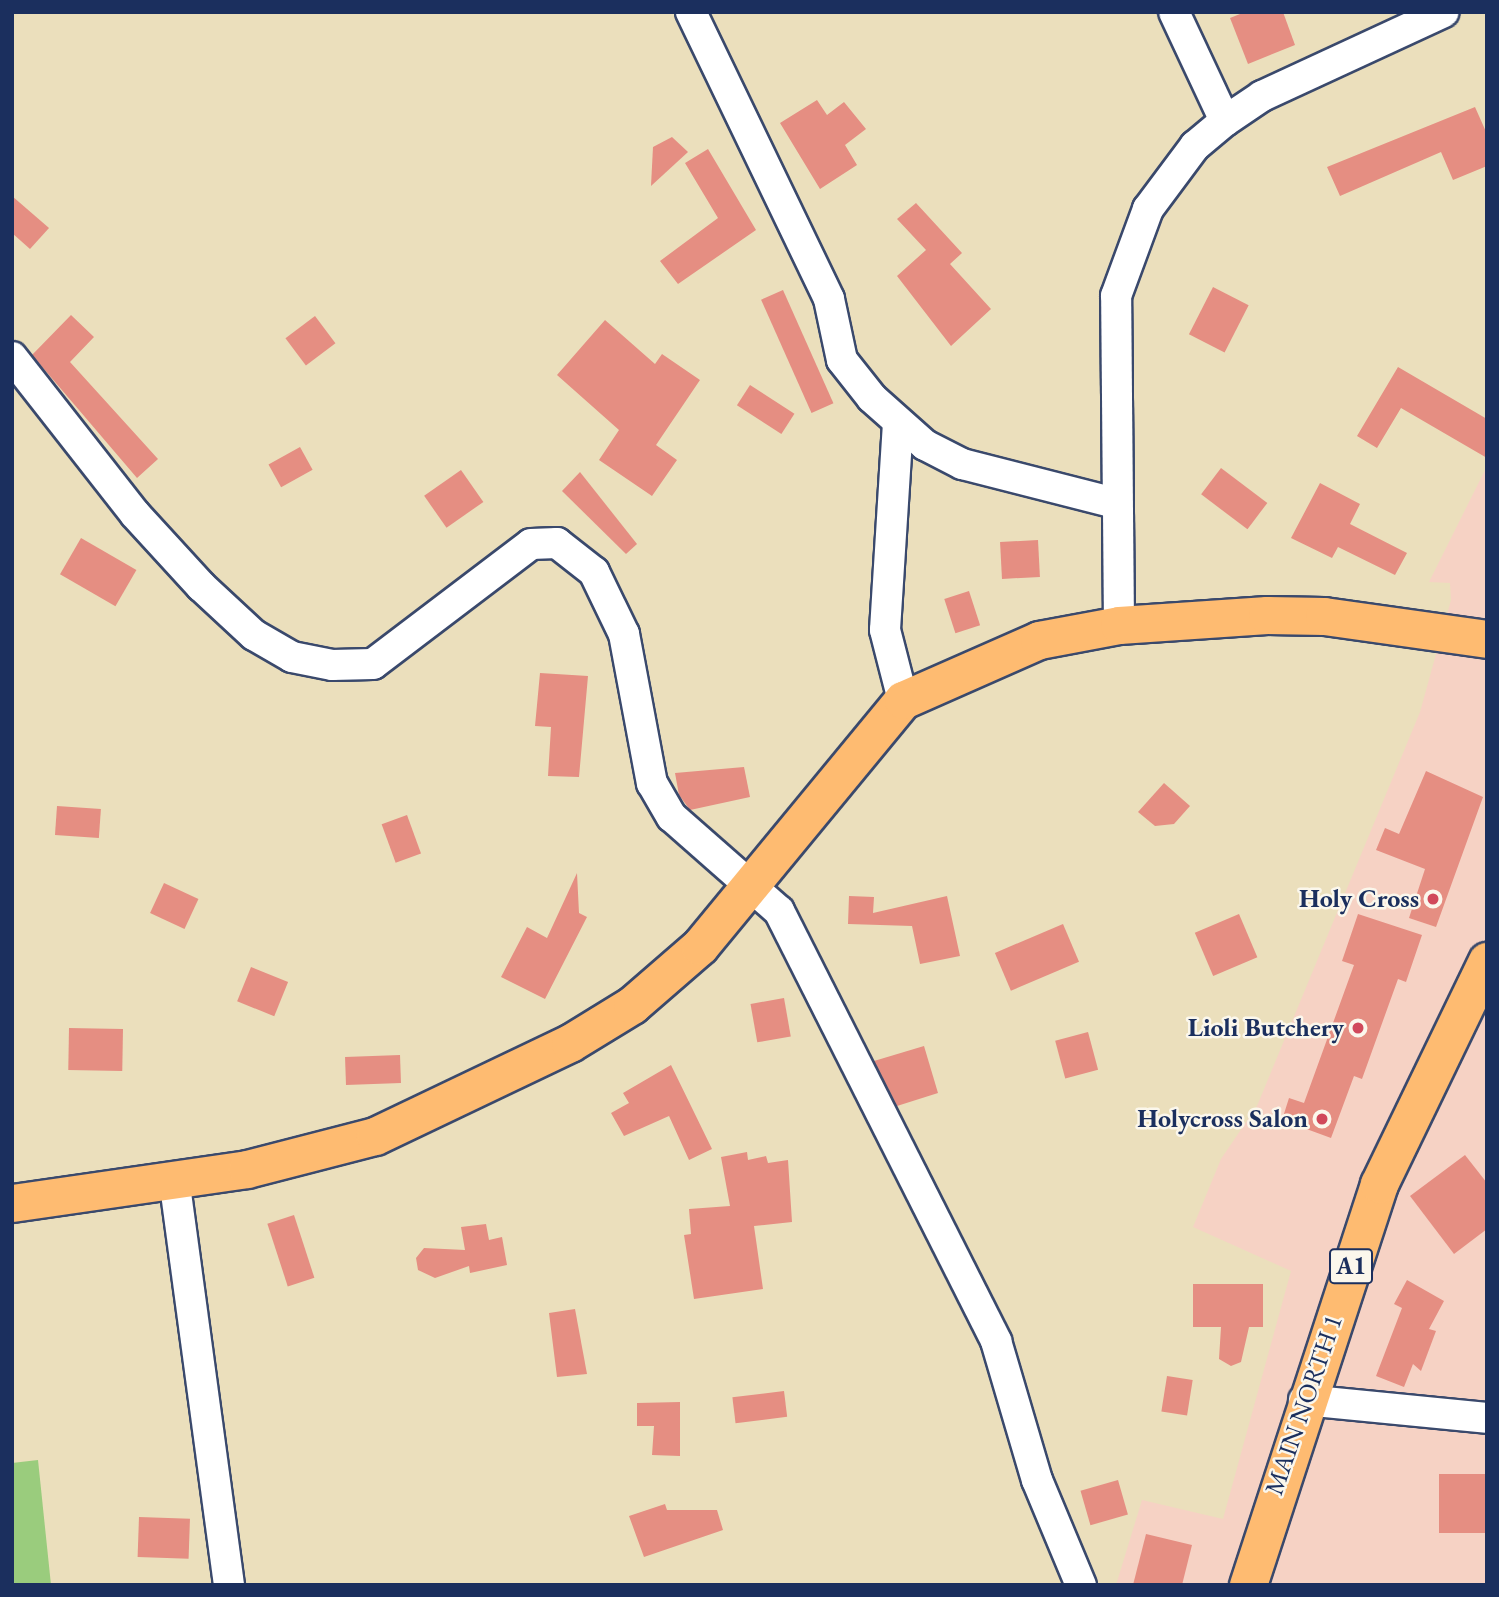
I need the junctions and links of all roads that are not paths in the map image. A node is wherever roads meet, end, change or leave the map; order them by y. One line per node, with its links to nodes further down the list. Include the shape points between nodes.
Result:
1 (691, 12): 6 (street, via 829,299 842,360)
2 (1174, 12): 4 (street)
3 (1444, 12): 4 (street, via 1262,96)
4 (1225, 121): 7 (street, via 1195,146 1147,209 1116,296)
5 (12, 358): 11 (street, via 135,514 201,586 254,635 292,657 331,665 373,664 531,544 557,543 594,572 624,634 652,783 672,817)
6 (898, 424): 7 (street, via 962,464); 10 (street, via 885,631)
7 (1115, 503): 8 (street)
8 (1119, 625): 9 (main road, via 1324,616); 10 (main road, via 1039,640)
9 (1487, 639)
10 (902, 700): 11 (main road, via 842,765)
11 (750, 888): 13 (main road, via 700,946 632,1005 462,1098 376,1136 247,1169); 18 (street, via 779,911 996,1341 1037,1480)
12 (1487, 961): 15 (main road, MAIN NORTH 1 / A1, via 1379,1184)
13 (174, 1178): 14 (main road); 17 (street)
14 (12, 1203)
15 (1304, 1399): 16 (street); 19 (main road, MAIN NORTH 1 / A1)
16 (1487, 1418)
17 (229, 1585)
18 (1081, 1585)
19 (1248, 1585)

